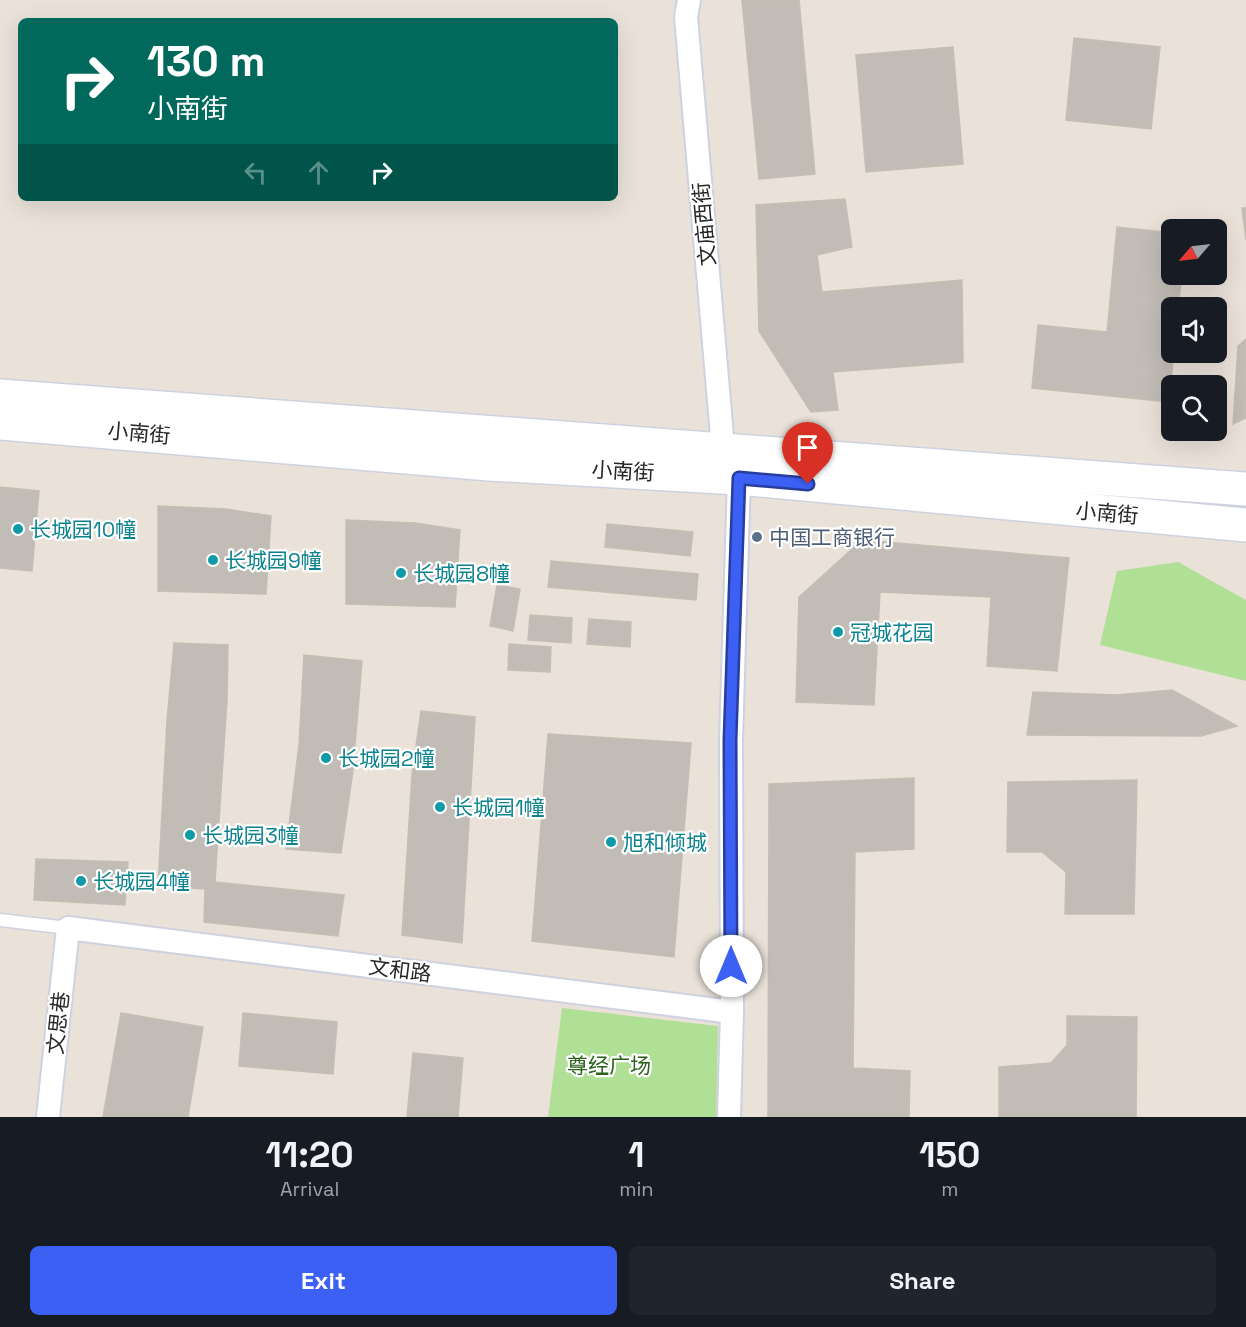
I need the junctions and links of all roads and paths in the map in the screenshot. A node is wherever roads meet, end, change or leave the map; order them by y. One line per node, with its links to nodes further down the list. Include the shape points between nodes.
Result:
1 (689, 0): 4 (street, 文庙西街, via 686,17)
2 (0, 396): 4 (main road, 小南街)
3 (0, 423): 5 (main road, 小南街, via 489,464)
4 (723, 448): 6 (main road, 小南街)
5 (739, 478): 7 (main road, 小南街); 10 (street, via 730,740)
6 (1246, 489)
7 (1246, 525)
8 (0, 920): 9 (lane)
9 (68, 928): 10 (street, 文和路); 11 (street, 文思巷)
10 (732, 1012): 12 (street)
11 (48, 1117)
12 (729, 1117)

